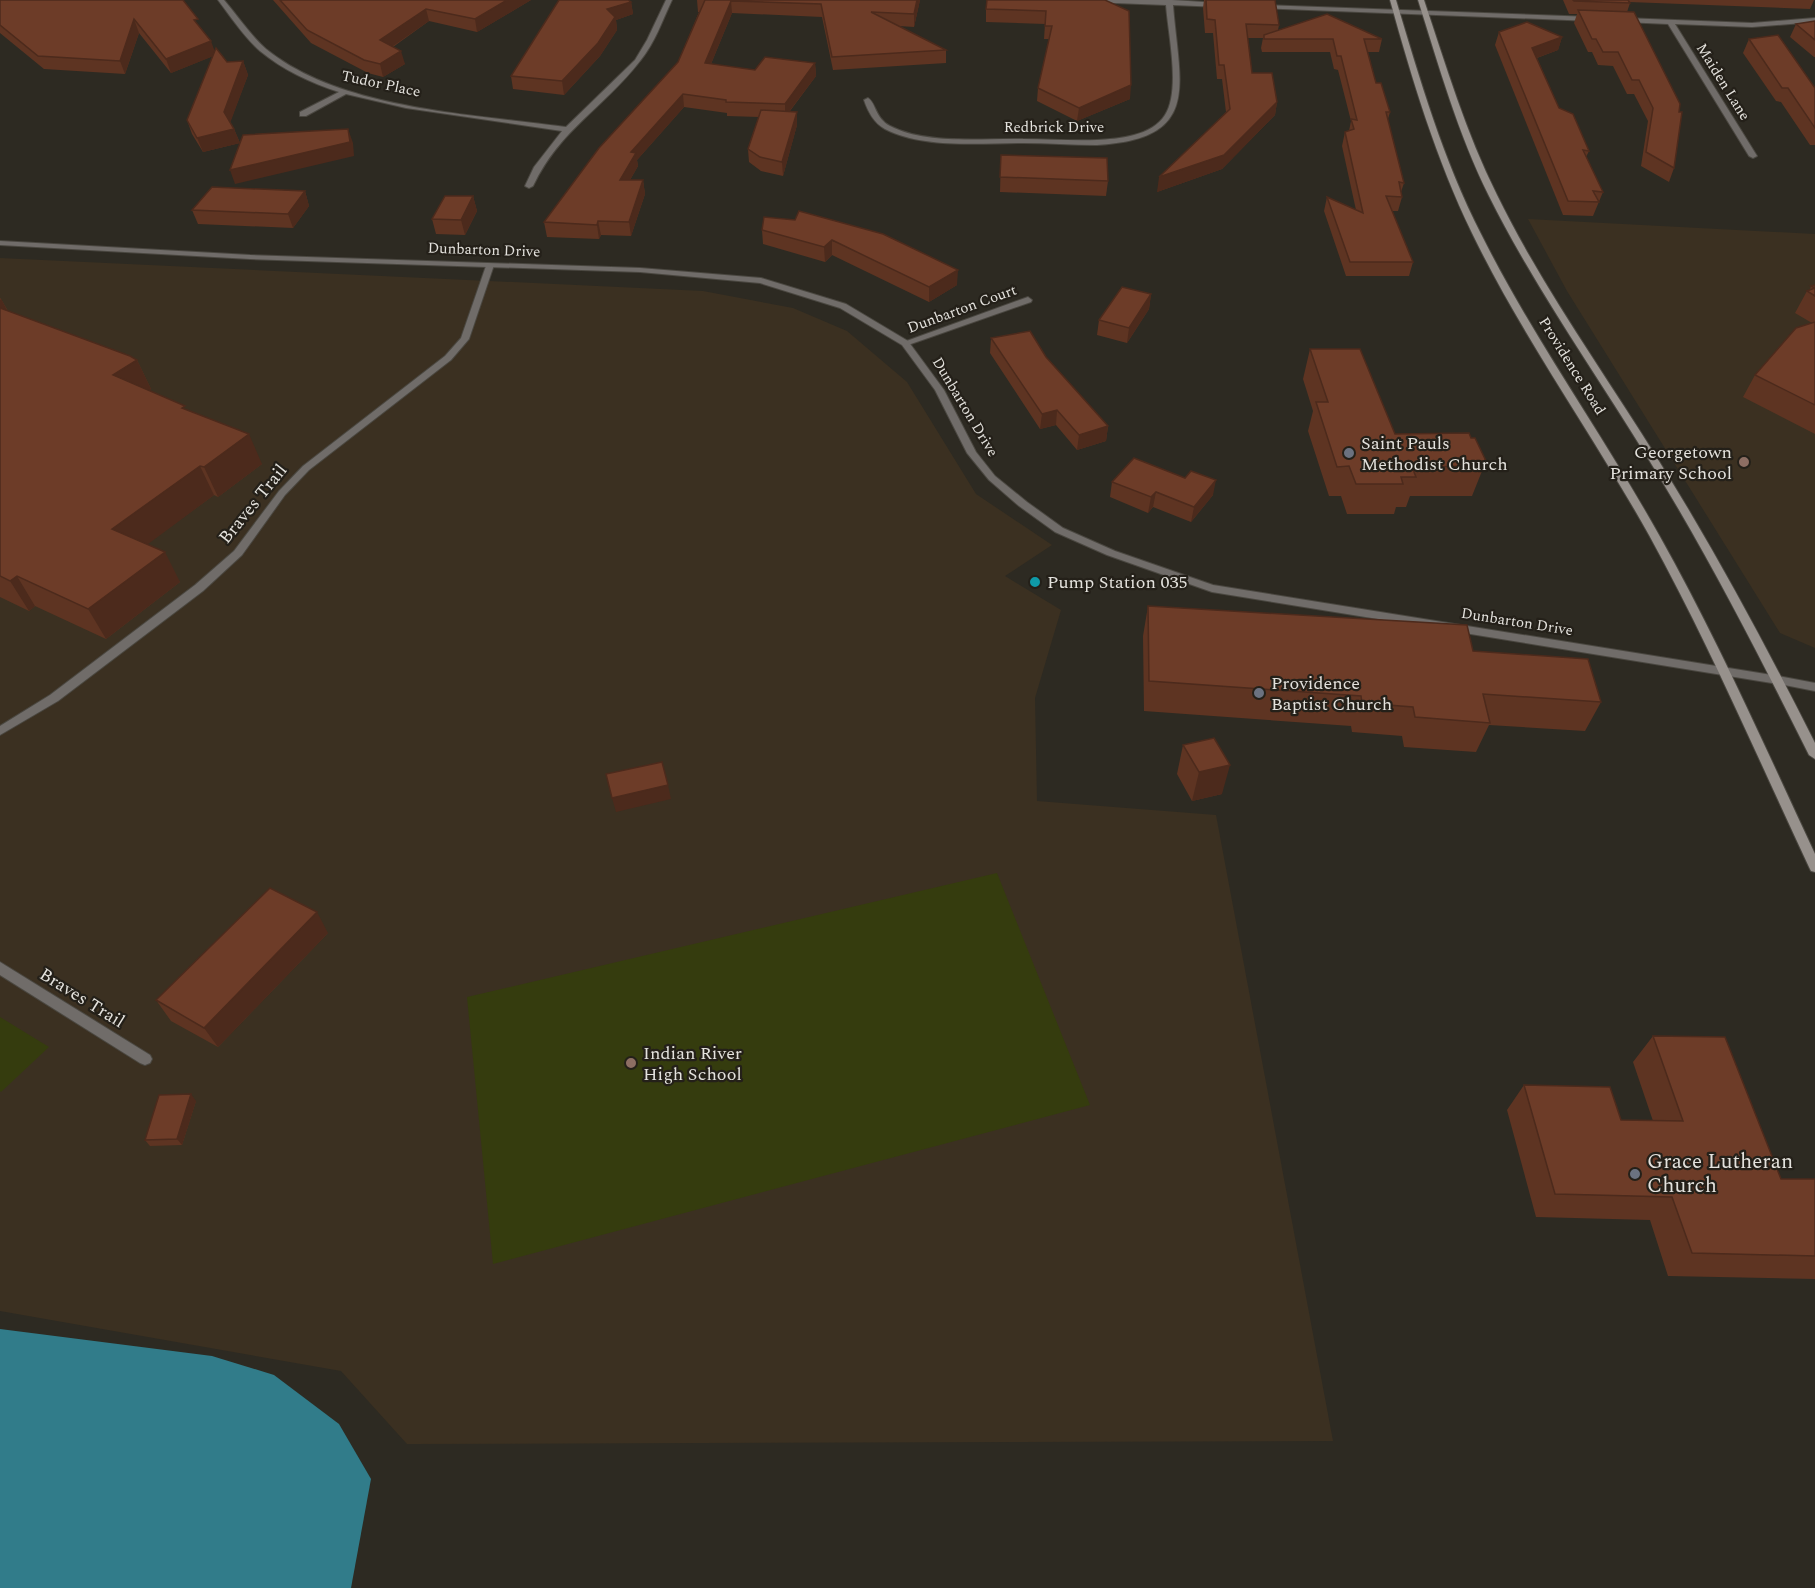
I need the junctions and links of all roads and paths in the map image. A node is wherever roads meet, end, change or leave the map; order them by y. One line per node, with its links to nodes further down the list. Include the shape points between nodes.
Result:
1 (221, 0): 14 (street, Tudor Place, via 263,49 288,67)
2 (669, 0): 17 (street, via 639,59)
3 (1089, 0): 5 (street)
4 (1421, 0): 9 (main road, Providence Road)
5 (1169, 2): 6 (street); 15 (street, Redbrick Drive, via 1176,98 1168,116 1156,128 1139,135 1106,142 919,136 890,129 876,119)
6 (1228, 6)
7 (1252, 6): 8 (street)
8 (1394, 6): 9 (street); 24 (main road, Providence Road, via 1444,162 1476,234 1630,492)
9 (1425, 12): 10 (street); 25 (main road, Providence Road, via 1477,159 1510,230 1688,514)
10 (1600, 19)
11 (1612, 20): 13 (street)
12 (1815, 20): 13 (street, via 1752,25)
13 (1670, 22): 18 (street, Maiden Lane)
14 (344, 93): 16 (street); 17 (street, Tudor Place)
15 (867, 100)
16 (303, 114)
17 (567, 129): 19 (street, via 534,173)
18 (1753, 156)
19 (529, 186)
20 (0, 243): 21 (street, Dunbarton Drive)
21 (490, 265): 23 (street, Dunbarton Drive, via 640,270 761,281 843,306); 27 (street, Braves Trail, via 465,339 448,358 306,468 282,493 238,553 199,588 54,698)
22 (1028, 300): 23 (street, Dunbarton Court)
23 (905, 343): 24 (street, Dunbarton Drive, via 939,390 972,453 992,478 1059,530 1111,553 1212,588)
24 (1723, 671): 25 (street, Dunbarton Drive); 29 (main road, Providence Road)
25 (1778, 680): 26 (street, Dunbarton Drive); 28 (main road, Providence Road)
26 (1815, 687)
27 (0, 731)
28 (1815, 755)
29 (1815, 867)
30 (0, 968): 31 (street, Braves Trail)
31 (145, 1059)

